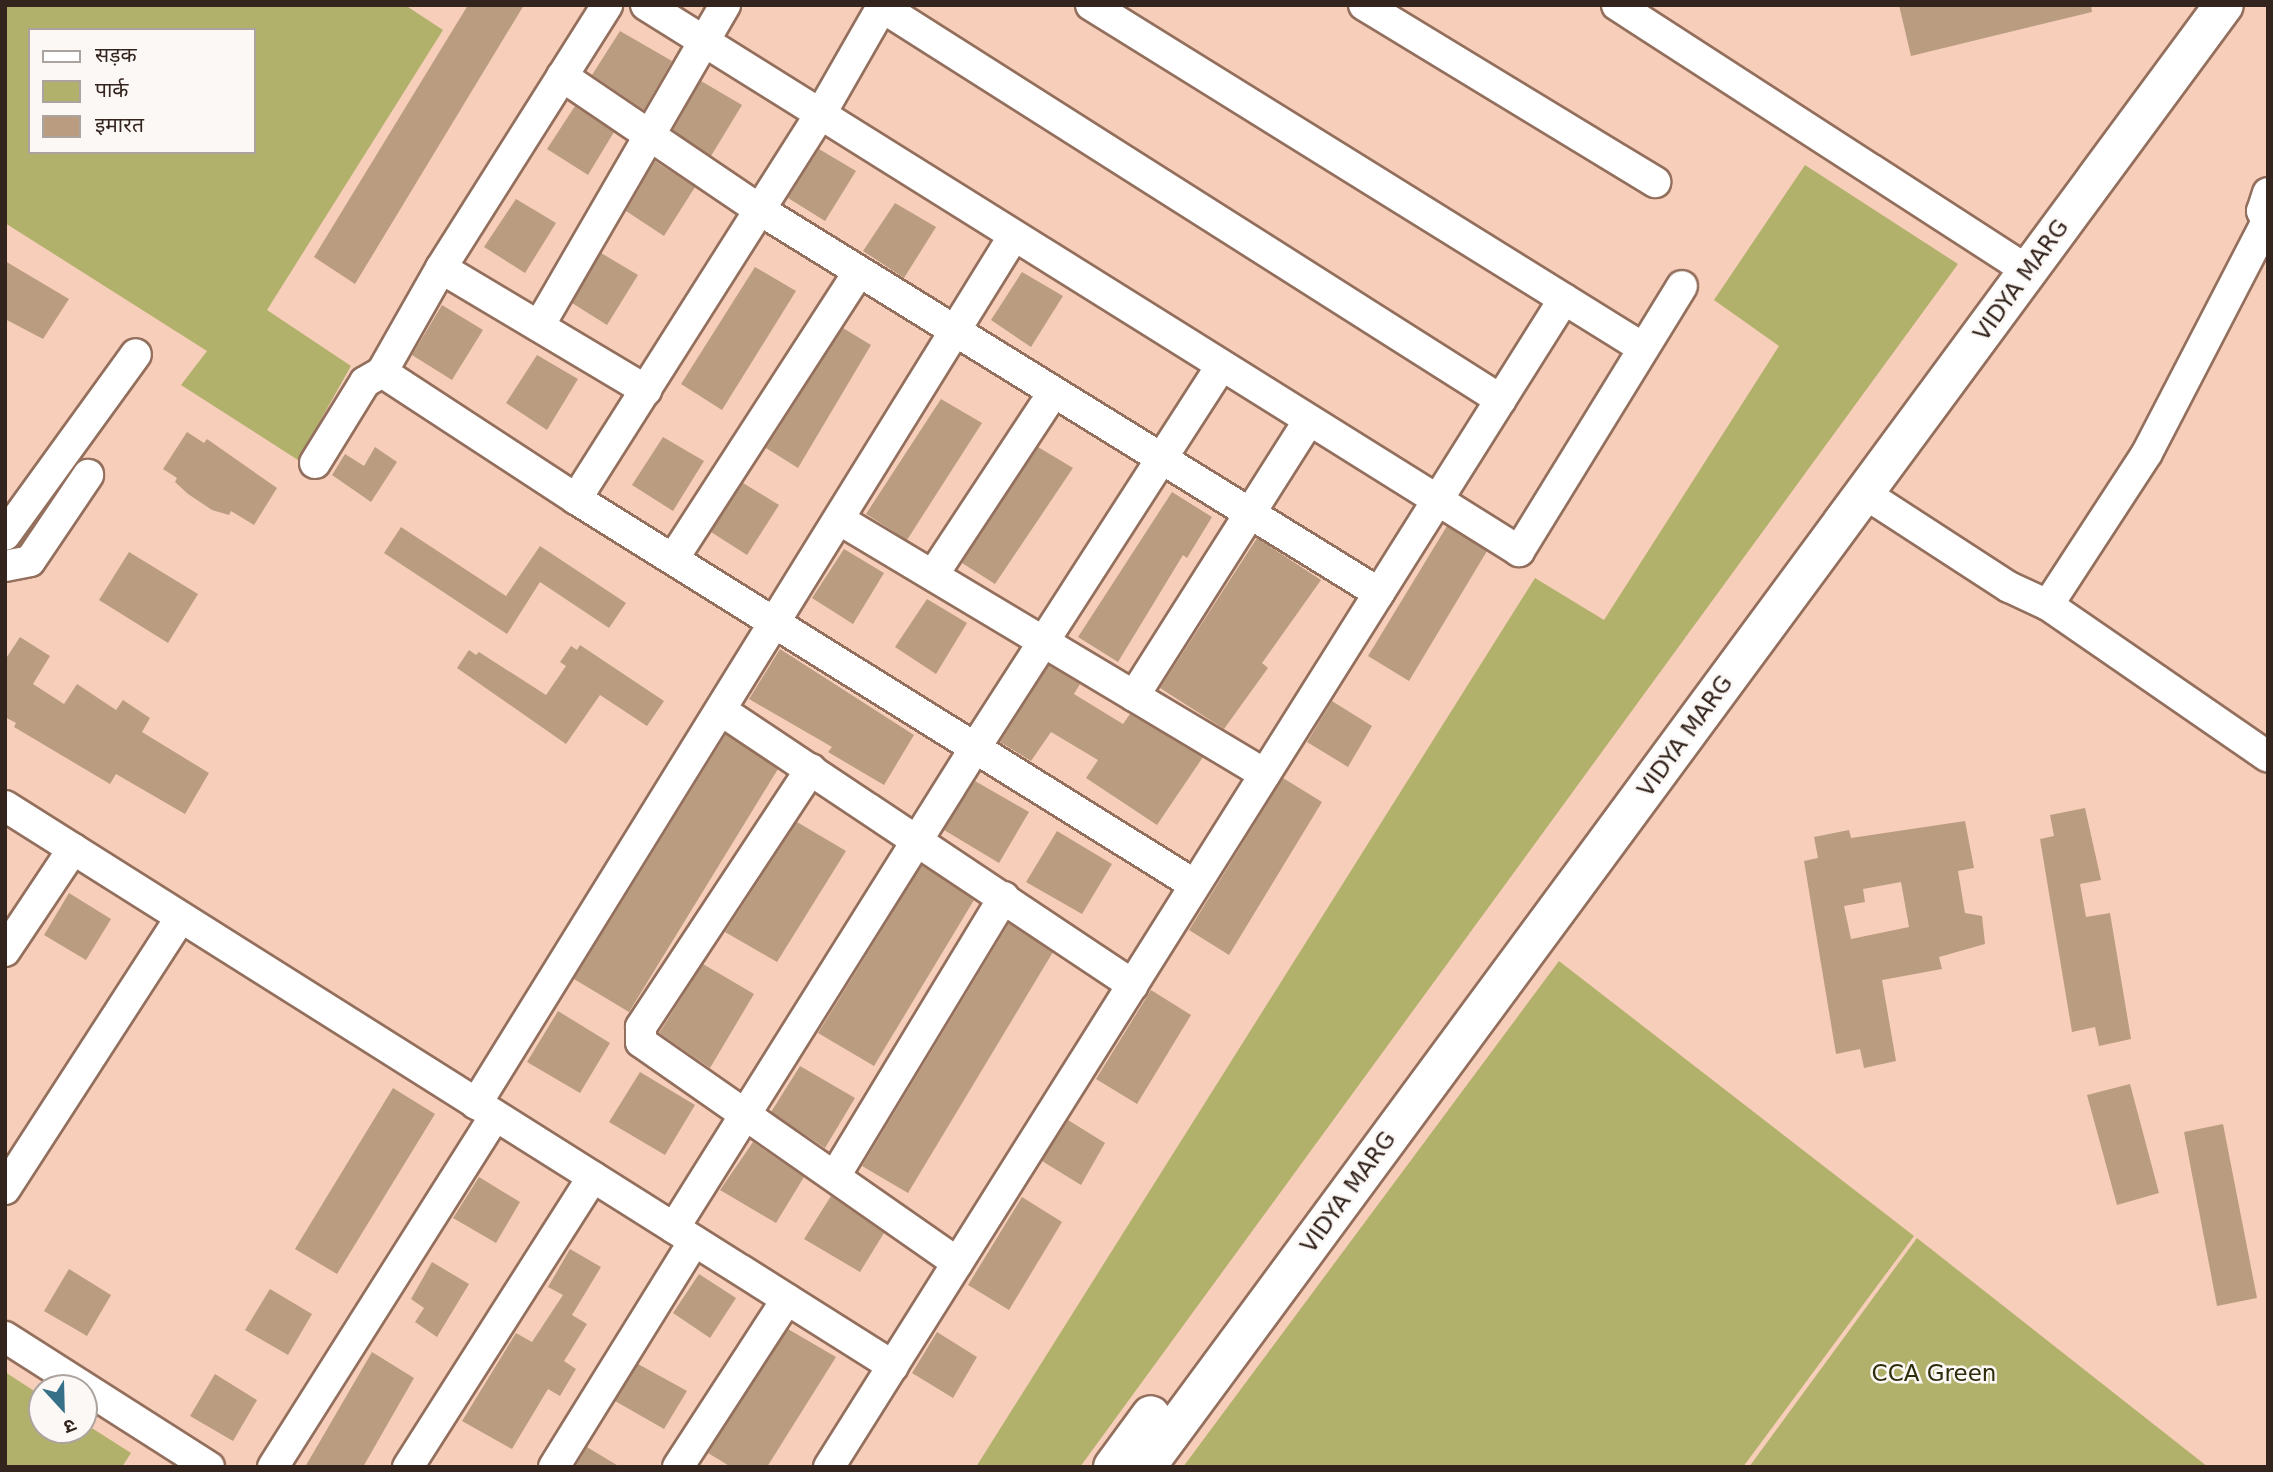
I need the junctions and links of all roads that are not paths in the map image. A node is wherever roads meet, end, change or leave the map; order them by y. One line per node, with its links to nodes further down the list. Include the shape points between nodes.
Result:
1 (607, 5): 11 (street)
2 (646, 5): 10 (street)
3 (725, 5): 10 (street)
4 (1091, 5): 22 (street)
5 (1364, 5): 14 (street)
6 (1617, 5): 18 (street)
7 (2191, 5): 18 (main road, VIDYA MARG)
8 (2224, 5): 18 (main road, VIDYA MARG)
9 (882, 6): 12 (street); 31 (street)
10 (703, 41): 12 (street); 13 (street)
11 (562, 76): 13 (street); 19 (street)
12 (820, 115): 15 (street); 17 (street)
13 (649, 134): 15 (street); 23 (street)
14 (1655, 182)
15 (760, 210): 20 (street); 29 (street)
16 (2266, 212): 46 (street, via 2147,453)
17 (1013, 237): 24 (street); 27 (street)
18 (2016, 264): 36 (main road, VIDYA MARG); 79 (main road, VIDYA MARG)
19 (441, 268): 23 (street); 28 (street)
20 (858, 272): 24 (street); 42 (street)
21 (1682, 286): 25 (street)
22 (1564, 299): 25 (street); 31 (street)
23 (538, 326): 29 (street)
24 (954, 334): 30 (street); 41 (street)
25 (1643, 348): 38 (street, via 1519,551)
26 (136, 354): 40 (street)
27 (1221, 368): 32 (street); 33 (street)
28 (382, 372): 34 (street, via 365,382); 37 (street)
29 (646, 390): 37 (street)
30 (1054, 393): 33 (street); 44 (street)
31 (1501, 400): 38 (street)
32 (1308, 422): 38 (street); 39 (street)
33 (1162, 459): 39 (street); 48 (street)
34 (315, 463)
35 (88, 475): 43 (street, via 30,561)
36 (1864, 493): 46 (street, via 2008,587); 80 (main road, VIDYA MARG)
37 (576, 499): 42 (street)
38 (1436, 503): 45 (street)
39 (1253, 515): 45 (street); 49 (street)
40 (10, 518)
41 (840, 520): 44 (street); 47 (street)
42 (673, 559): 47 (street)
43 (5, 566)
44 (933, 575): 48 (street)
45 (1379, 593): 54 (street)
46 (2048, 604): 52 (street)
47 (777, 624): 50 (street); 51 (street)
48 (1044, 641): 49 (street); 51 (street)
49 (1134, 696): 54 (street)
50 (722, 711): 53 (street); 63 (street)
51 (975, 748): 56 (street); 58 (street)
52 (2268, 757)
53 (811, 769): 56 (street); 64 (street, via 639,1035 641,1042)
54 (1265, 774): 58 (street)
55 (5, 806): 57 (street)
56 (918, 839): 59 (street); 64 (street)
57 (73, 849): 60 (street); 61 (street)
58 (1195, 885): 62 (street)
59 (1004, 897): 62 (street); 65 (street)
60 (180, 918): 63 (street); 67 (street)
61 (5, 951)
62 (1133, 985): 69 (street)
63 (486, 1110): 66 (street); 74 (street)
64 (746, 1114): 65 (street); 68 (street)
65 (835, 1176): 69 (street)
66 (593, 1177): 68 (street); 75 (street)
67 (5, 1189)
68 (684, 1234): 70 (street); 76 (street)
69 (958, 1263): 72 (street)
70 (787, 1299): 72 (street); 77 (street)
71 (5, 1337): 73 (street)
72 (893, 1366): 78 (street)
73 (209, 1467)
74 (273, 1467)
75 (408, 1467)
76 (554, 1467)
77 (678, 1467)
78 (829, 1467)
79 (1113, 1467)
80 (1146, 1467)

